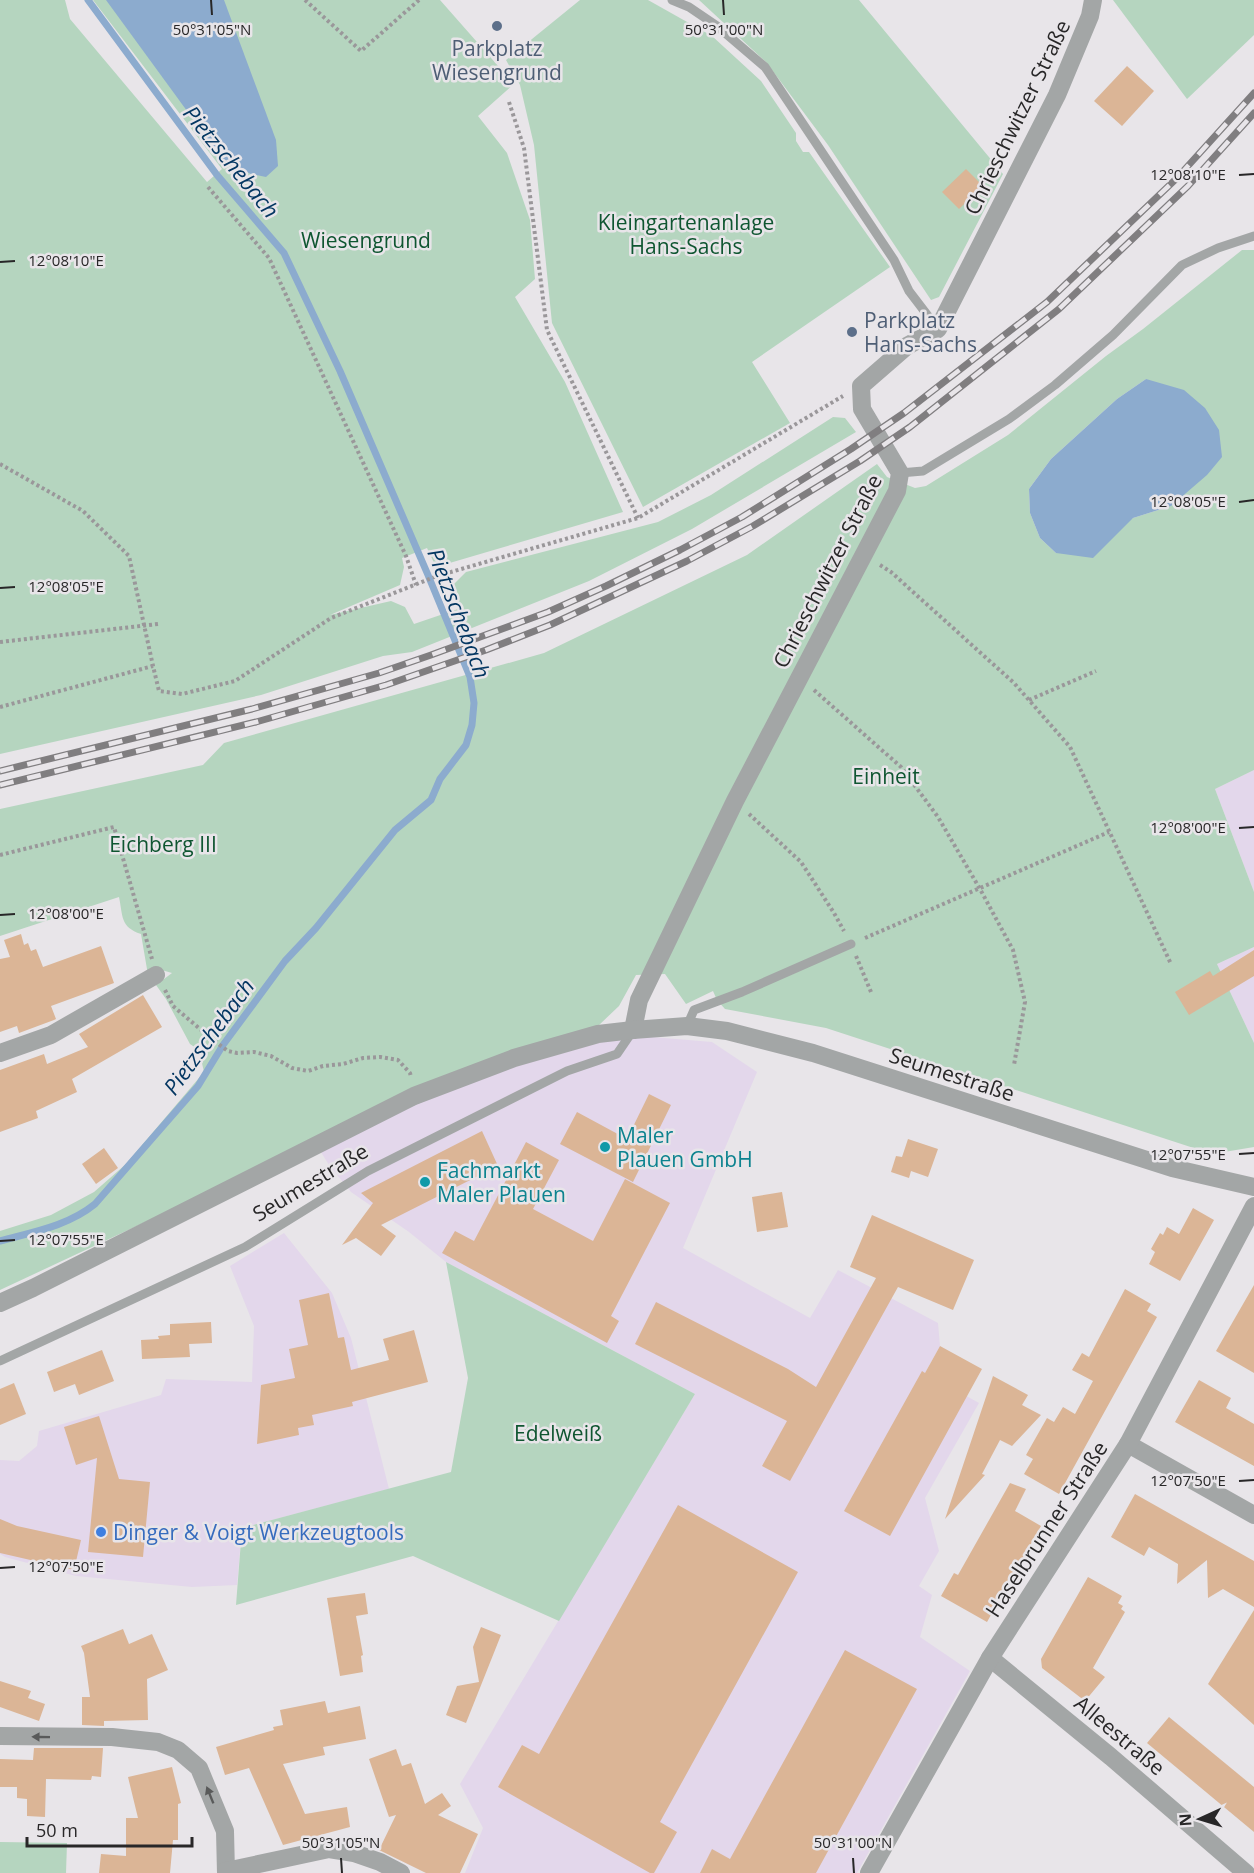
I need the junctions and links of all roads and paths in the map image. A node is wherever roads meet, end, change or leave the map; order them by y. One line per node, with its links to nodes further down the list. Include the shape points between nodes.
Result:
1 (305, 0): 2 (path, via 361,51)
2 (419, 0)
3 (672, 0): 8 (lane, via 717,26 765,67 894,260 909,291)
4 (1093, 0): 8 (street, Chrieschwitzer Straße, via 1057,95)
5 (509, 102): 12 (path, via 524,148 548,330)
6 (208, 187): 14 (path, via 269,258)
7 (1254, 236): 11 (lane, via 1182,265 1113,336 1009,419 923,471)
8 (938, 329): 9 (street, via 907,346)
9 (861, 386): 11 (street, Chrieschwitzer Straße, via 862,409); 12 (path)
10 (0, 464): 16 (path, via 83,511 129,556)
11 (900, 473): 13 (street, Chrieschwitzer Straße, via 897,491)
12 (638, 518): 14 (path)
13 (864, 555): 20 (street, Chrieschwitzer Straße); 21 (path, via 891,572)
14 (416, 585): 18 (path, via 331,618 235,681 182,694 159,691)
15 (159, 624): 16 (path)
16 (145, 626): 17 (path); 18 (path)
17 (0, 642)
18 (153, 666): 22 (path)
19 (1096, 671): 21 (path)
20 (799, 678): 23 (street, Chrieschwitzer Straße); 26 (path, via 901,767 938,817)
21 (1029, 700): 24 (path, via 1070,747)
22 (0, 707)
23 (735, 801): 27 (path, via 801,862); 32 (street, Chrieschwitzer Straße, via 639,1000)
24 (1109, 832): 26 (path); 28 (path)
25 (0, 855): 29 (path, via 114,827)
26 (980, 888): 27 (path); 34 (path, via 1013,950 1025,1002)
27 (851, 944): 30 (path); 31 (lane, via 694,1010)
28 (1171, 964)
29 (156, 975): 33 (street, via 51,1035); 35 (path, via 173,1006 228,1051 271,1056 292,1068 308,1071 363,1058 398,1060 410,1073)
30 (871, 992)
31 (687, 1026): 32 (street, Seumestraße); 36 (street, Seumestraße, via 727,1030 813,1053 1172,1167)
32 (633, 1030): 35 (street, Seumestraße, via 598,1034 514,1058); 39 (lane, Seumestraße, via 617,1054 567,1071 368,1171 245,1247)
33 (0, 1053)
34 (1014, 1065)
35 (414, 1096): 38 (street, Seumestraße)
36 (1254, 1187)
37 (1254, 1206): 40 (street, Haselbrunner Straße)
38 (0, 1303)
39 (0, 1360)
40 (1128, 1444): 41 (street); 42 (street, Haselbrunner Straße)
41 (1254, 1515)
42 (990, 1658): 46 (street, Haselbrunner Straße); 47 (street, Alleestraße)
43 (0, 1736): 44 (street, one-way to 43, via 225,1831 199,1768 177,1750 158,1742 112,1737)
44 (226, 1872): 45 (street, via 329,1849 354,1853)
45 (401, 1873)
46 (869, 1873)
47 (1246, 1873)

